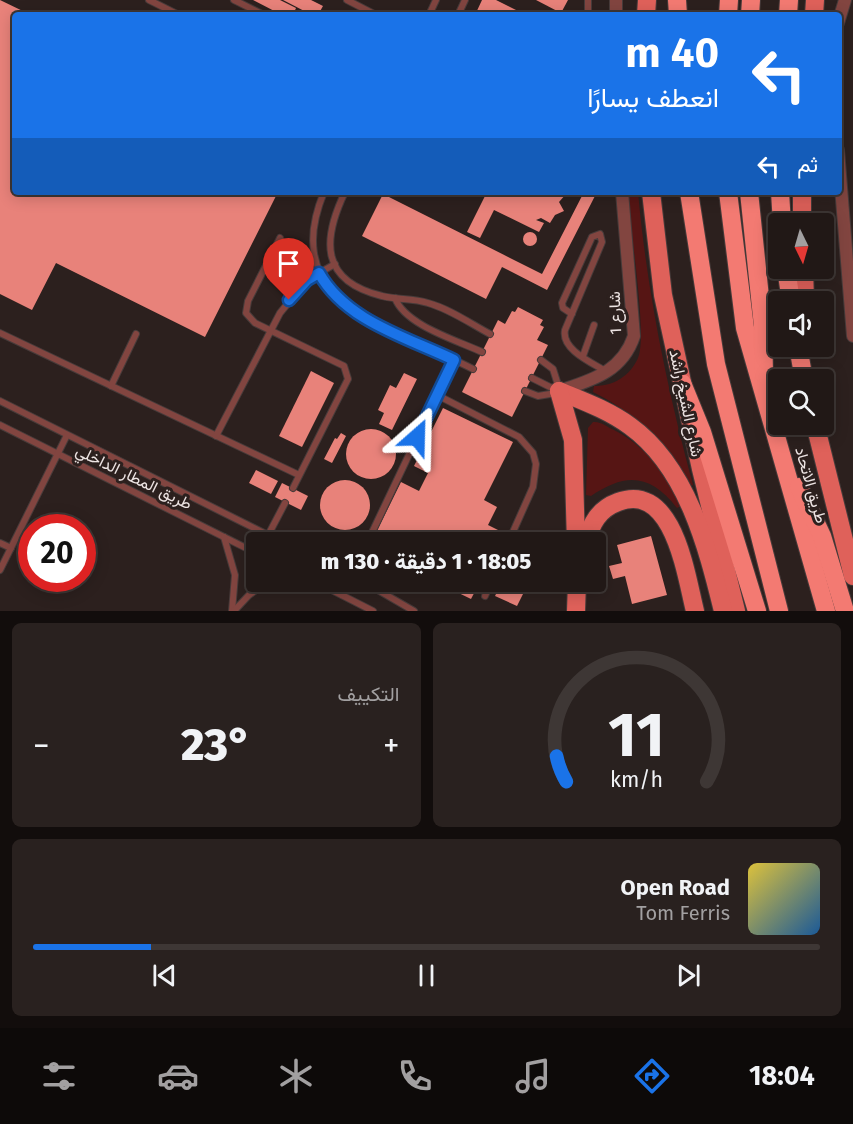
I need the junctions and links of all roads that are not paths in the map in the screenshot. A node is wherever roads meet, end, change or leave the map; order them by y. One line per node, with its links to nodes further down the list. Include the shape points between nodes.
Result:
1 (149, 0): 6 (lane)
2 (234, 0): 7 (lane)
3 (347, 0): 5 (lane)
4 (363, 0): 5 (lane)
5 (364, 9): 8 (lane)
6 (173, 12)
7 (258, 12)
8 (370, 12)
9 (842, 184): 22 (street)
10 (323, 195): 24 (lane, via 313,237)
11 (344, 195): 23 (lane, via 330,229)
12 (622, 195): 38 (street, شارع 1, via 634,336 629,351)
13 (651, 195): 40 (main road, شارع الشيخ راشد, via 663,295)
14 (689, 195): 84 (highway, via 716,364)
15 (728, 195): 43 (highway, طريق الاتحاد, via 741,306)
16 (749, 195): 43 (highway, via 763,326)
17 (780, 195): 19 (highway)
18 (802, 195): 20 (main road)
19 (781, 213)
20 (802, 213)
21 (280, 238): 28 (lane, via 246,307 250,319)
22 (849, 244): 32 (street)
23 (335, 264): 24 (lane); 25 (lane, via 354,286)
24 (319, 273): 28 (lane, via 297,290); 35 (lane, via 328,289 347,307)
25 (395, 298): 31 (lane, via 434,305); 33 (lane, via 411,319)
26 (572, 314): 26 (lane, via 602,242 600,234 592,237 562,303); 34 (lane, via 564,339)
27 (594, 326): 34 (lane)
28 (271, 331): 50 (lane); 53 (lane, via 344,366 348,372 346,386)
29 (0, 333): 41 (lane)
30 (136, 334): 41 (lane)
31 (490, 334)
32 (853, 336)
33 (482, 352)
34 (584, 356): 38 (lane)
35 (454, 360): 37 (lane); 45 (lane)
36 (541, 360): 44 (lane, via 557,375)
37 (473, 369)
38 (608, 372): 44 (street, شارع 1)
39 (532, 378): 44 (lane)
40 (682, 383): 82 (main road, شارع الشيخ راشد); 83 (highway, via 702,432)
41 (111, 386): 50 (lane)
42 (525, 391): 44 (lane, via 546,396)
43 (763, 391): 52 (highway, طريق الاتحاد)
44 (560, 392): 60 (main road, via 573,440); 81 (main road, via 594,405 630,426 670,469 695,520)
45 (437, 395): 58 (lane); 59 (lane, via 519,437 533,453 533,487)
46 (0, 401): 48 (lane)
47 (0, 425): 51 (lane, طريق المطار الداخلي)
48 (68, 435): 51 (lane); 56 (lane)
49 (818, 435): 67 (main road)
50 (216, 436): 53 (lane)
51 (58, 454): 62 (lane, طريق المطار الداخلي); 64 (lane)
52 (785, 465): 85 (highway, طريق الاتحاد); 86 (highway, via 815,517)
53 (299, 475): 54 (lane)
54 (293, 488)
55 (285, 502): 57 (lane)
56 (262, 532)
57 (270, 532)
58 (372, 532)
59 (513, 532)
60 (576, 532)
61 (590, 532): 80 (main road, via 595,518 621,500 653,505 666,516 673,530)
62 (224, 537): 65 (lane, طريق المطار الداخلي); 76 (lane, via 235,575)
63 (0, 543): 64 (lane)
64 (11, 548): 66 (lane)
65 (246, 548)
66 (0, 570)
67 (853, 576)
68 (253, 592): 76 (lane)
69 (336, 592): 74 (lane)
70 (344, 592): 74 (lane)
71 (381, 592): 78 (lane)
72 (487, 592): 75 (lane)
73 (577, 592): 79 (main road)
74 (342, 595): 77 (lane)
75 (485, 596)
76 (233, 611)
77 (373, 611)
78 (414, 611)
79 (576, 611)
80 (695, 611)
81 (723, 611)
82 (736, 611)
83 (757, 611)
84 (779, 611)
85 (825, 611)
86 (845, 611)

